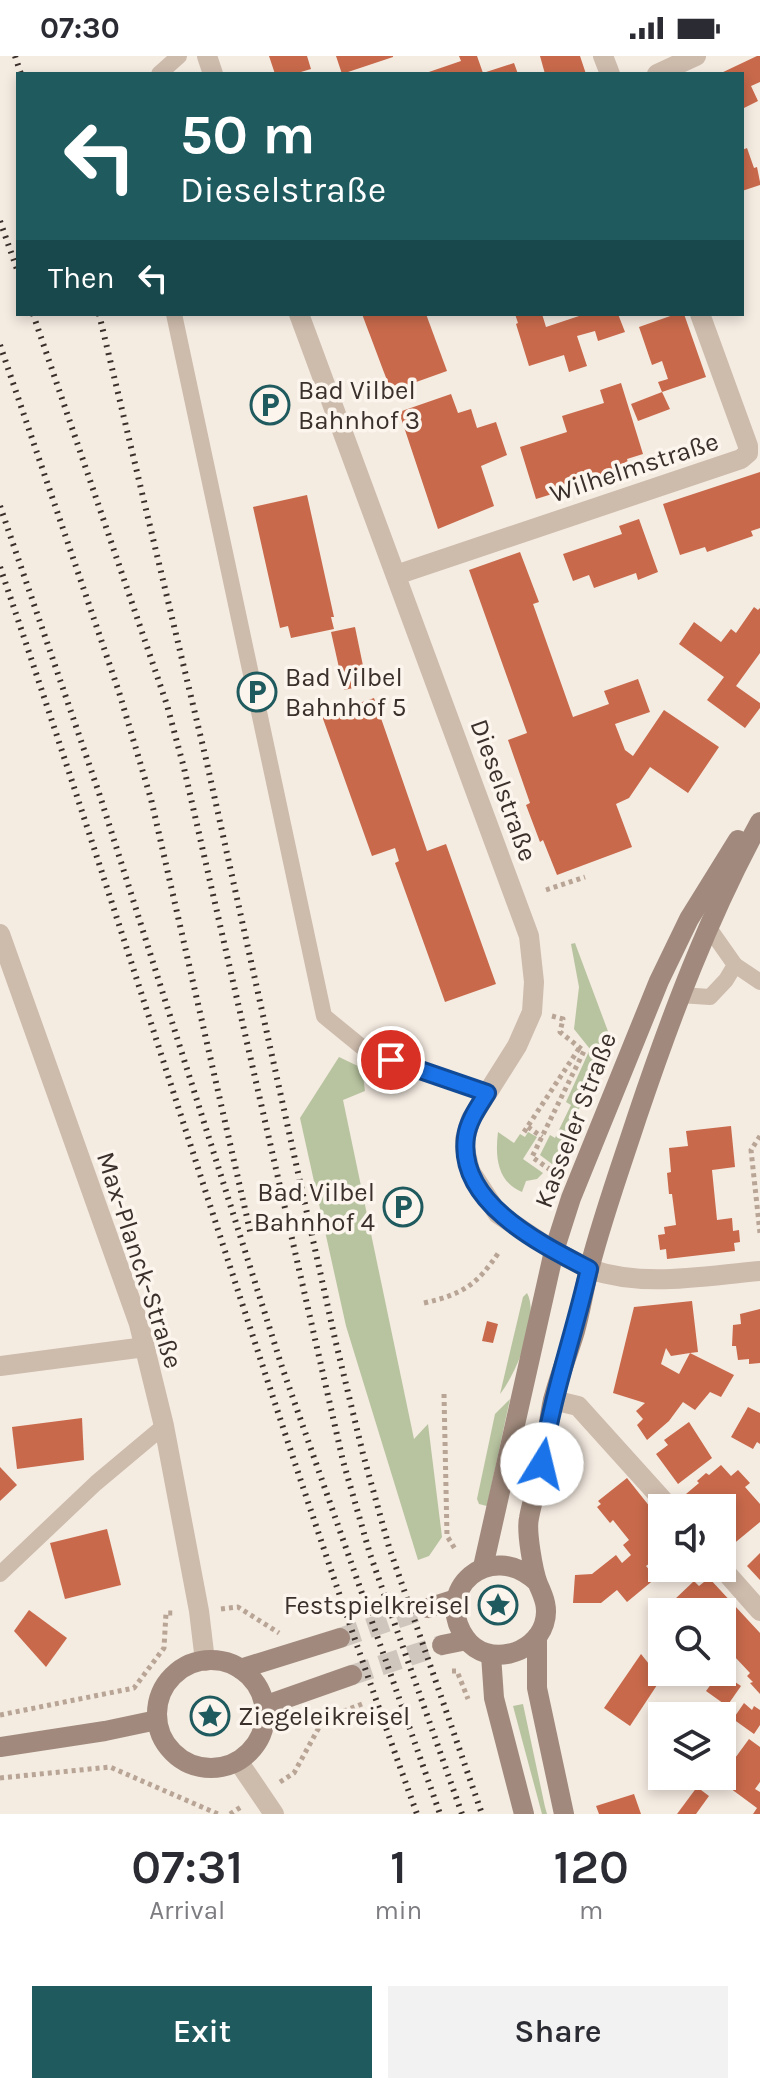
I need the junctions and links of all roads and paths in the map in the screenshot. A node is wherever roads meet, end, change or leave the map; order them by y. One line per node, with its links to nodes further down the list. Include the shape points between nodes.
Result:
1 (179, 56): 3 (lane)
2 (696, 56): 4 (street)
3 (161, 72)
4 (661, 72)
5 (174, 316): 20 (lane, via 324,1016 368,1052)
6 (300, 316): 8 (street, Dieselstraße)
7 (701, 316): 8 (street, Wilhelmstraße, via 748,446 741,459)
8 (396, 575): 20 (street, Dieselstraße, via 529,936 532,1012)
9 (760, 810): 25 (main road, Kasseler Straße, via 715,874 659,981)
10 (760, 822): 13 (main road, Kasseler Straße)
11 (585, 877): 12 (path)
12 (546, 890)
13 (709, 928): 15 (lane); 17 (main road, Kasseler Straße)
14 (0, 934): 30 (street, Max-Planck-Straße)
15 (735, 965): 16 (lane); 17 (lane, via 710,997)
16 (760, 982)
17 (680, 995): 27 (main road, Kasseler Straße)
18 (563, 1019): 19 (path, via 560,1032)
19 (580, 1047): 22 (path, via 584,1051); 22 (path, via 526,1129)
20 (487, 1093): 25 (street, Dieselstraße, via 465,1139 470,1171 498,1214)
21 (760, 1136): 24 (path, via 751,1150)
22 (542, 1137): 23 (path, via 532,1157)
23 (560, 1176)
24 (760, 1233)
25 (554, 1251): 27 (main road); 37 (main road, Kasseler Straße)
26 (499, 1252): 29 (path, via 473,1284 454,1296)
27 (589, 1269): 28 (street, via 651,1282); 33 (main road, Kasseler Straße)
28 (760, 1271)
29 (424, 1303)
30 (145, 1347): 31 (street); 34 (street, Max-Planck-Straße)
31 (0, 1366)
32 (444, 1394): 36 (path, via 447,1536)
33 (553, 1400): 35 (street, via 578,1406); 39 (main road, Kasseler Straße, via 528,1522)
34 (164, 1426): 38 (lane); 49 (street, Max-Planck-Straße)
35 (657, 1494)
36 (455, 1549)
37 (483, 1567): 39 (main road, via 513,1565); 41 (main road, Kasseler Straße, via 470,1576)
38 (0, 1574)
39 (537, 1582): 44 (main road, Kasseler Straße, via 547,1610)
40 (734, 1582): 43 (street)
41 (456, 1599): 42 (main road); 46 (main road, via 458,1625)
42 (428, 1608)
43 (760, 1611)
44 (537, 1637): 48 (main road, via 524,1649); 66 (main road, Kasseler Straße, via 537,1688)
45 (340, 1638): 50 (main road)
46 (467, 1640): 47 (main road); 48 (main road)
47 (442, 1645)
48 (491, 1655): 65 (main road, via 494,1698)
49 (205, 1661): 50 (main road); 58 (main road, via 188,1665 164,1687)
50 (240, 1669): 56 (main road, via 260,1692)
51 (452, 1671): 55 (path, via 457,1671)
52 (352, 1675): 56 (main road)
53 (100, 1697): 57 (path)
54 (362, 1704): 62 (path, via 320,1721 294,1773)
55 (470, 1704)
56 (264, 1706): 60 (main road, via 263,1728 254,1747)
57 (0, 1715)
58 (157, 1720): 59 (main road); 60 (main road, via 163,1741 196,1767)
59 (0, 1747)
60 (238, 1761): 62 (street)
61 (0, 1778): 63 (path, via 110,1767)
62 (259, 1795): 64 (street)
63 (218, 1814)
64 (274, 1814)
65 (524, 1814)
66 (564, 1814)

